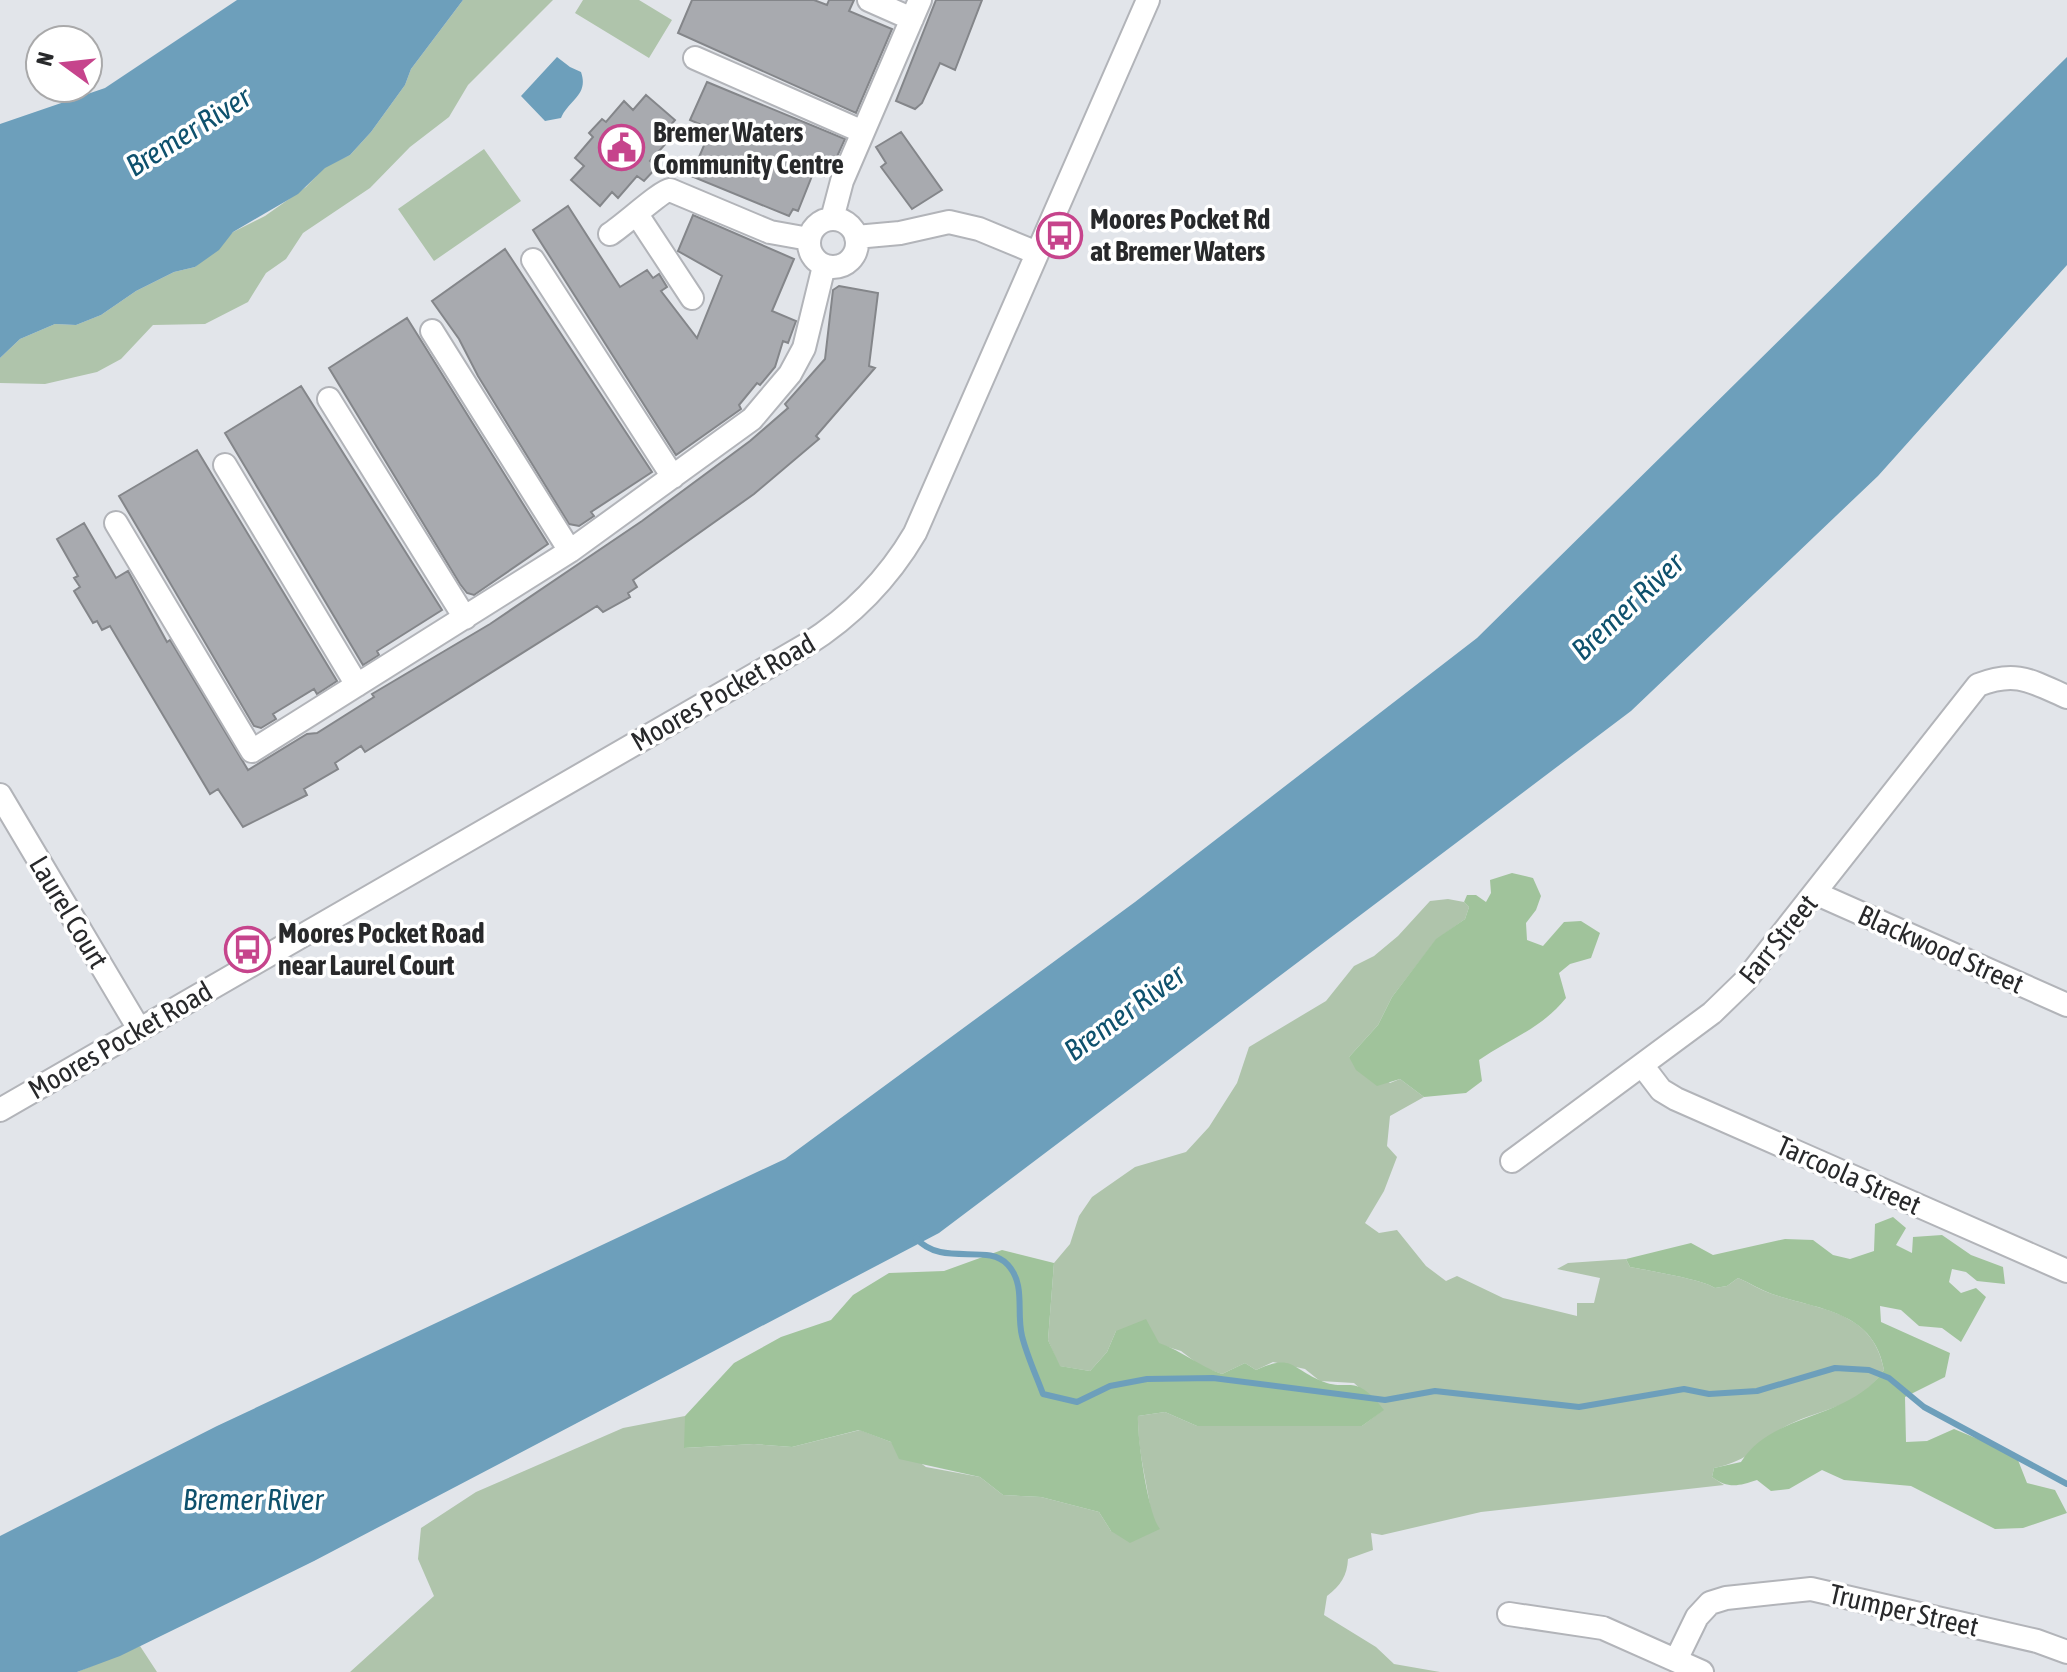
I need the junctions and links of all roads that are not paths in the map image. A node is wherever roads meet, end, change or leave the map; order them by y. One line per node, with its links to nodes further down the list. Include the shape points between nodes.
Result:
1 (869, 0): 3 (street)
2 (1148, 0): 11 (street, Moores Pocket Road)
3 (916, 9): 5 (street)
4 (695, 58): 5 (street)
5 (863, 132): 7 (street)
6 (638, 216): 8 (street); 10 (street, via 658,193 673,190 770,232); 14 (street)
7 (832, 219): 9 (street, via 847,223); 10 (street, via 818,223)
8 (610, 234)
9 (856, 237): 11 (street, via 954,222); 13 (street, via 849,261)
10 (809, 239): 13 (street, via 812,256)
11 (1037, 253): 27 (street, Moores Pocket Road, via 915,533 893,568 840,622)
12 (533, 260): 18 (street)
13 (824, 266): 18 (street, via 809,336 790,374 752,419)
14 (692, 298)
15 (432, 331): 20 (street)
16 (329, 399): 21 (street)
17 (225, 465): 22 (street)
18 (673, 477): 20 (street)
19 (116, 523): 22 (street, via 252,751)
20 (570, 551): 21 (street)
21 (465, 618): 22 (street)
22 (357, 685)
23 (2067, 697): 25 (street, Farr Street, via 2024,678 2001,676 1978,685)
24 (0, 795): 27 (street, Laurel Court)
25 (1815, 893): 26 (street, Blackwood Street); 28 (street, Farr Street, via 1745,981)
26 (2067, 1005)
27 (139, 1029): 29 (street, Moores Pocket Road)
28 (1642, 1065): 30 (street, Farr Street); 31 (street, Tarcoola Street, via 1661,1090 1676,1099)
29 (0, 1110)
30 (1512, 1161)
31 (2067, 1271)
32 (1509, 1614): 34 (street, via 1603,1628)
33 (2067, 1652): 34 (street, Trumper Street, via 1811,1589 1710,1603)
34 (1676, 1660): 35 (street)
35 (1702, 1672)

